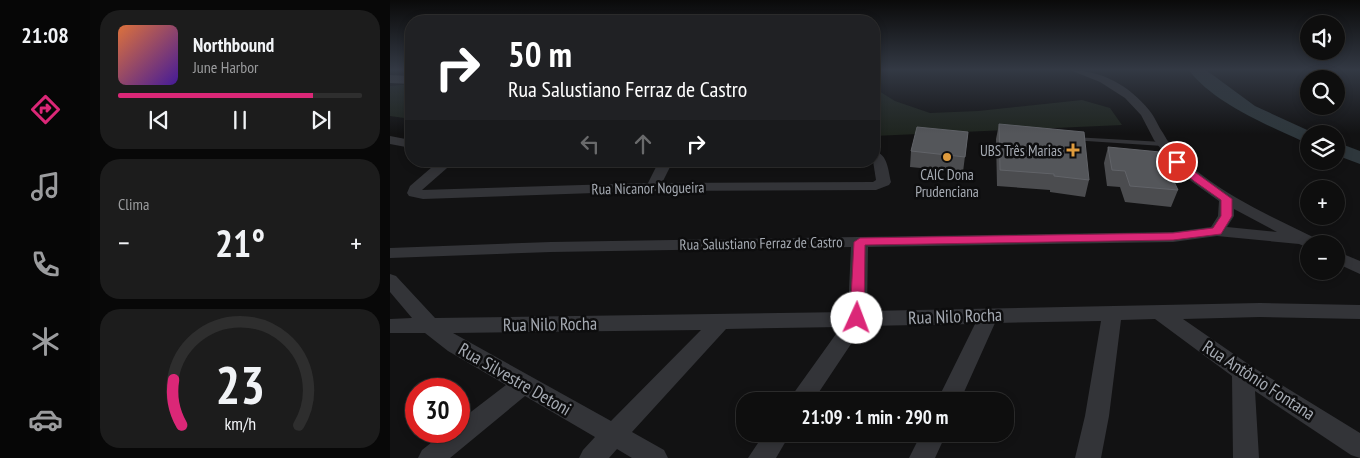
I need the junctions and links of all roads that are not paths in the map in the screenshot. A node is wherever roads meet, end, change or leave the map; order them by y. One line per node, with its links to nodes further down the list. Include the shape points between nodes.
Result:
1 (1123, 91): 7 (street, via 1145,111)
2 (390, 133): 3 (street)
3 (405, 135)
4 (1064, 139): 7 (lane)
5 (390, 140): 6 (street)
6 (405, 143)
7 (1162, 144): 14 (street, via 1197,179)
8 (880, 164): 11 (street)
9 (441, 167): 13 (street)
10 (663, 167): 12 (street)
11 (884, 182): 12 (street, Rua Nicanor Nogueira, via 872,186)
12 (653, 187): 13 (street, Rua Nicanor Nogueira, via 423,195 414,193)
13 (414, 190)
14 (1227, 199): 15 (street, via 1226,216); 16 (street)
15 (1217, 231): 17 (street, Rua Salustiano Ferraz de Castro); 18 (street, Rua Salustiano Ferraz de Castro, via 1173,237)
16 (1300, 237)
17 (1300, 241)
18 (860, 242): 19 (street, Rua Salustiano Ferraz de Castro); 27 (street)
19 (390, 253)
20 (1345, 260): 21 (street)
21 (1360, 268)
22 (390, 280): 30 (street, Rua Silvestre Detoni)
23 (1159, 312): 24 (street, Rua Nilo Rocha); 26 (street, Rua Nilo Rocha, via 1260,310); 31 (street, Rua Antônio Fontana)
24 (1112, 313): 25 (street, Rua Nilo Rocha); 44 (street)
25 (989, 315): 27 (street, Rua Nilo Rocha); 34 (street)
26 (1355, 315)
27 (857, 318): 28 (street, Rua Nilo Rocha); 33 (street)
28 (721, 322): 30 (street, Rua Nilo Rocha); 35 (street)
29 (390, 326): 30 (street)
30 (430, 326): 32 (street, Rua Silvestre Detoni, via 455,345)
31 (1243, 372): 38 (street, Rua Antônio Fontana); 45 (street)
32 (523, 384): 35 (street, Rua Silvestre Detoni); 39 (street)
33 (806, 392)
34 (953, 392)
35 (613, 435): 40 (street); 41 (street, Rua Silvestre Detoni)
36 (772, 442): 42 (street)
37 (930, 442): 43 (street)
38 (1360, 447)
39 (432, 458)
40 (592, 458)
41 (655, 458)
42 (761, 458)
43 (922, 458)
44 (1088, 458)
45 (1246, 458)

